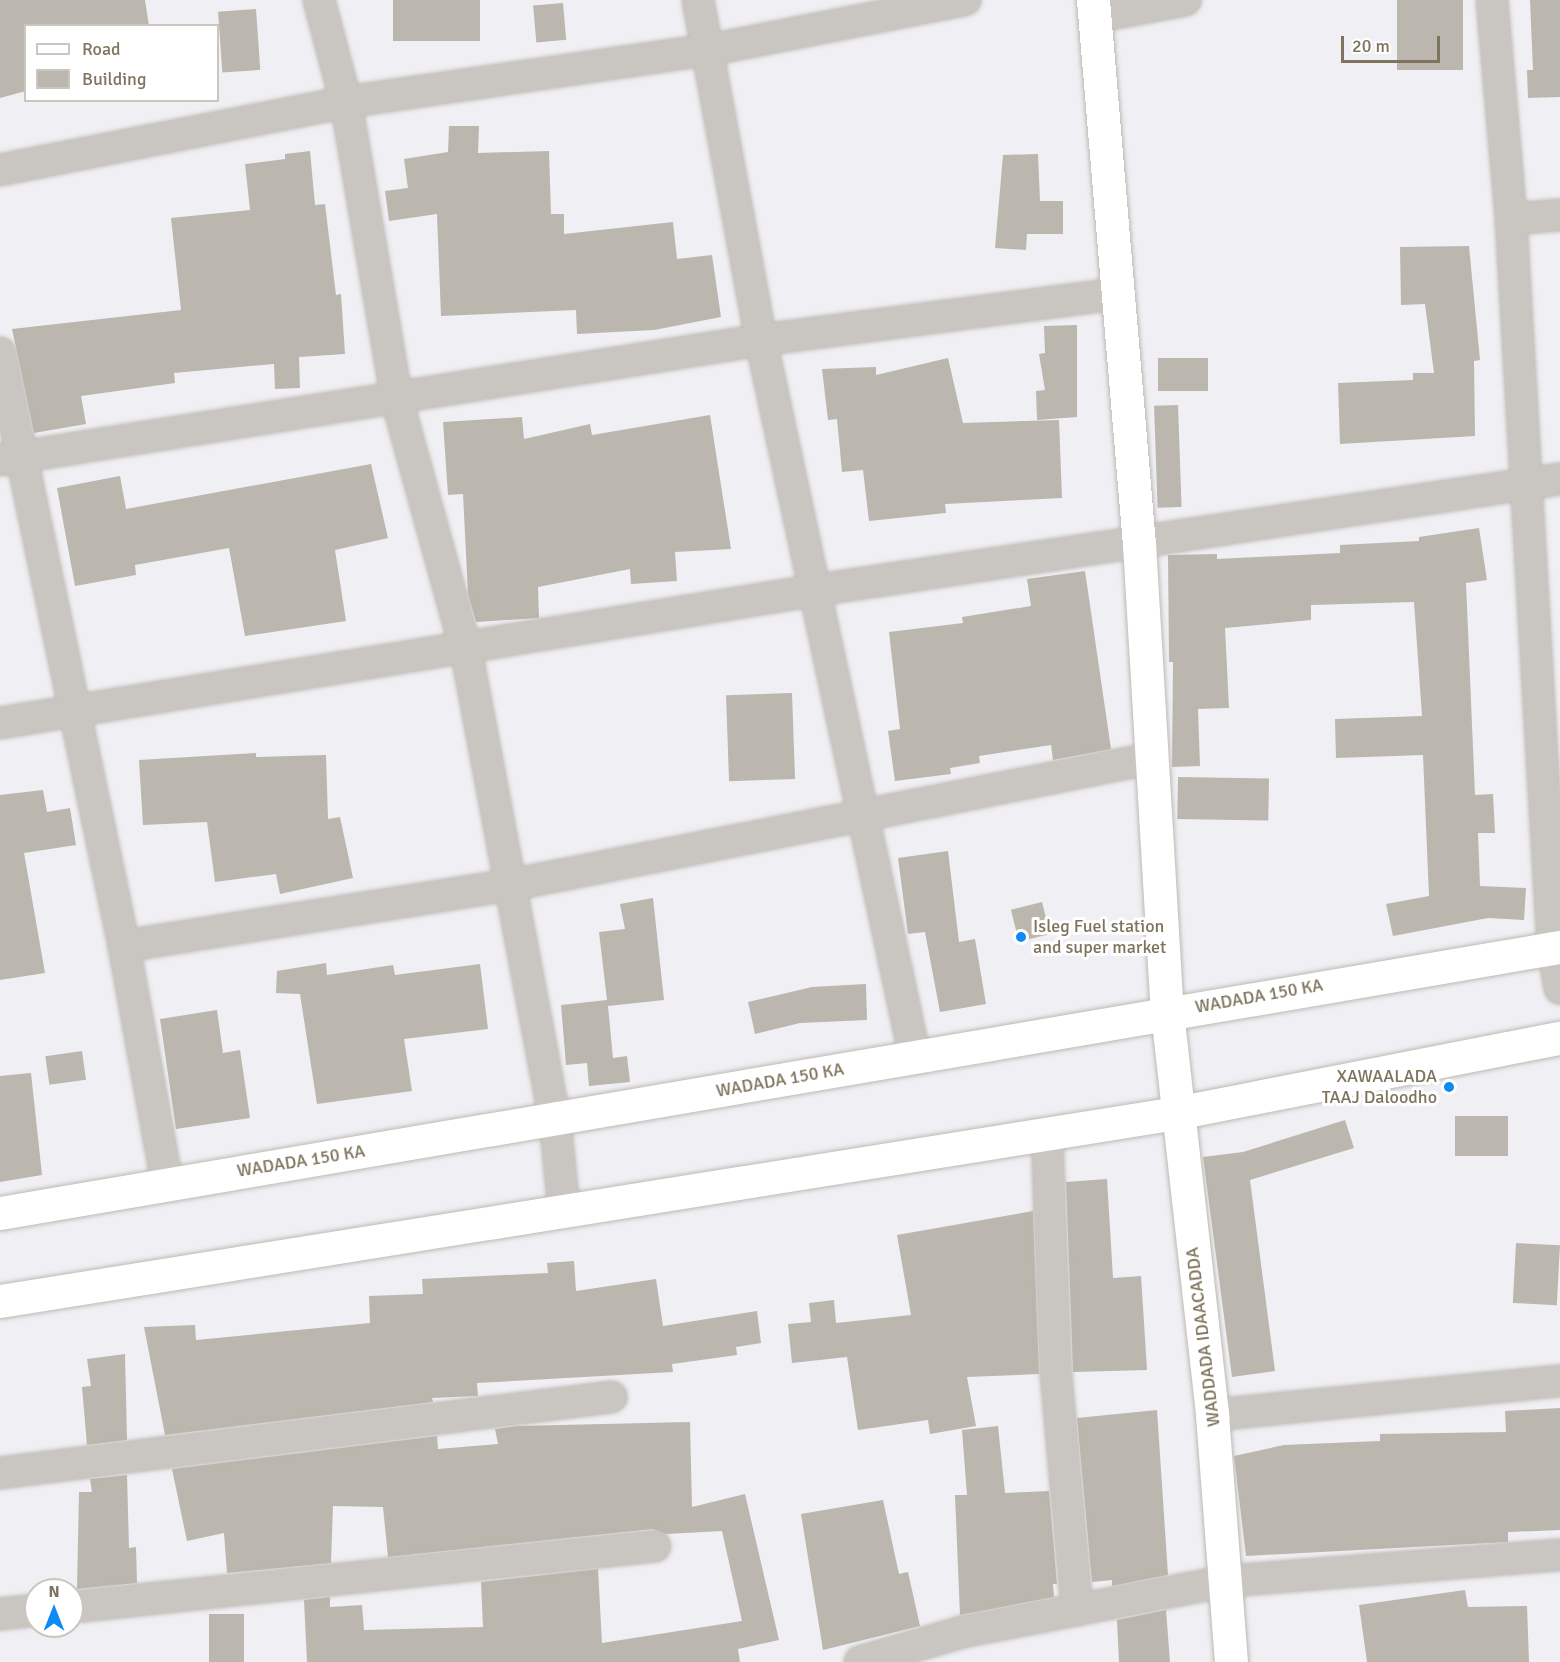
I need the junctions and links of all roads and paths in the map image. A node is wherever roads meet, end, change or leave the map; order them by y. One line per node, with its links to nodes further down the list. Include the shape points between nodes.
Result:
1 (319, 0): 8 (street)
2 (698, 0): 7 (street)
3 (965, 0): 7 (street)
4 (1185, 0): 6 (street)
5 (1492, 0): 11 (street)
6 (1094, 9): 12 (street, WADDADA IDAACADDA)
7 (709, 50): 8 (street); 13 (street)
8 (346, 102): 9 (street); 15 (street)
9 (0, 170)
10 (1560, 215): 11 (street)
11 (1511, 219): 18 (street)
12 (1115, 294): 13 (street); 19 (street, WADDADA IDAACADDA)
13 (761, 340): 15 (street); 20 (street)
14 (0, 353): 16 (street)
15 (396, 396): 16 (street); 21 (street)
16 (12, 458): 23 (street)
17 (1560, 479): 18 (street)
18 (1524, 482): 19 (street); 22 (street)
19 (1139, 543): 20 (street); 25 (street, WADDADA IDAACADDA)
20 (817, 590): 21 (street); 26 (street)
21 (466, 650): 23 (street); 27 (street)
22 (1549, 702): 29 (street)
23 (73, 713): 24 (street); 28 (street)
24 (0, 723)
25 (1153, 758): 26 (street); 31 (street, WADDADA IDAACADDA)
26 (863, 814): 27 (street); 33 (street)
27 (511, 885): 28 (street); 35 (street)
28 (124, 946): 37 (street)
29 (1557, 947): 30 (street); 31 (street, WADADA 150 KA)
30 (1560, 988)
31 (1167, 1012): 33 (street, WADADA 150 KA); 34 (street, WADDADA IDAACADDA)
32 (1560, 1038): 34 (street)
33 (915, 1057): 35 (street, WADADA 150 KA)
34 (1176, 1113): 36 (street); 43 (street, WADDADA IDAACADDA)
35 (555, 1119): 37 (street, WADADA 150 KA); 38 (street)
36 (1047, 1134): 38 (street); 49 (street, via 1056,1374)
37 (166, 1182): 39 (street, WADADA 150 KA)
38 (564, 1211): 40 (street)
39 (0, 1213)
40 (0, 1301)
41 (1560, 1381): 43 (street)
42 (611, 1397): 44 (street)
43 (1212, 1415): 47 (street, WADDADA IDAACADDA)
44 (0, 1473)
45 (655, 1546): 48 (street)
46 (1560, 1555): 47 (street)
47 (1227, 1581): 49 (street); 53 (street, WADDADA IDAACADDA)
48 (84, 1606)
49 (1077, 1610): 52 (street, via 962,1632)
50 (24, 1611): 51 (street)
51 (0, 1614)
52 (860, 1662)
53 (1231, 1662)

